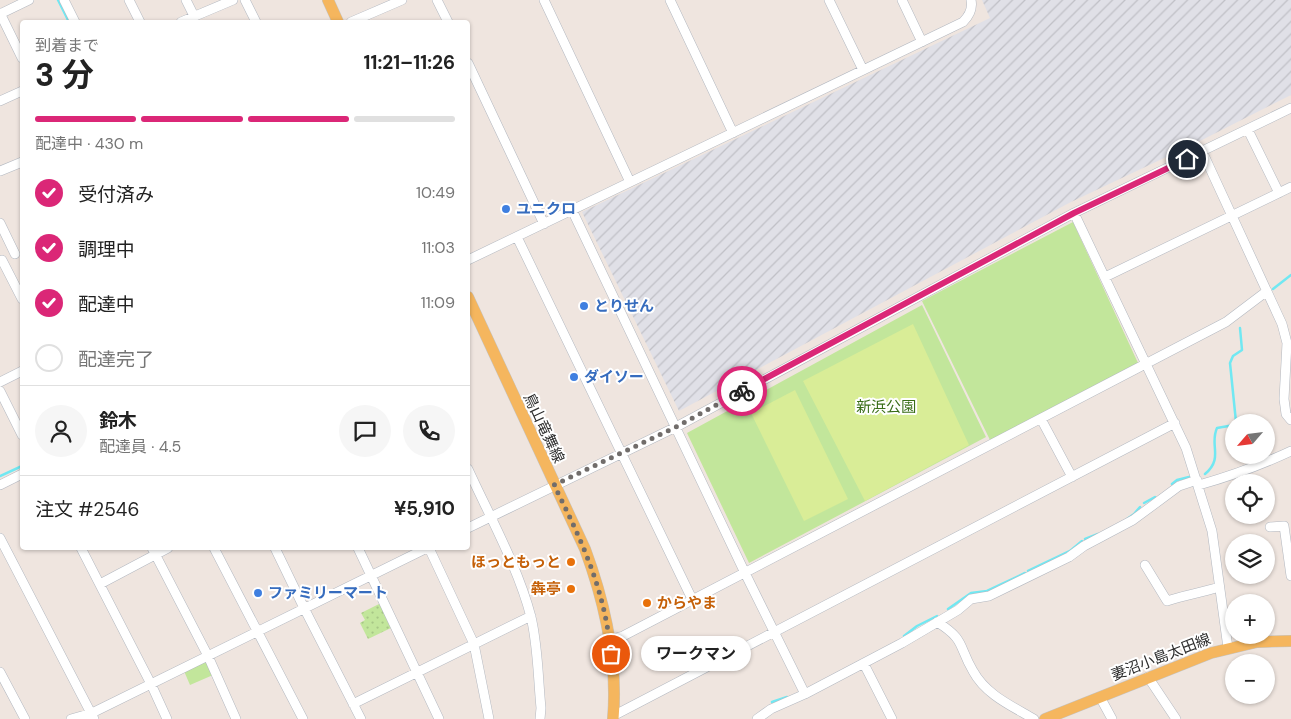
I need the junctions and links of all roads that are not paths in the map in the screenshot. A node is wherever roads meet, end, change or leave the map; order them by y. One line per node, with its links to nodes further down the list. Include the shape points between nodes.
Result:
1 (29, 0): 15 (street)
2 (64, 0): 17 (street)
3 (129, 0): 18 (street)
4 (186, 0): 16 (street)
5 (233, 0): 16 (street)
6 (245, 0): 20 (street)
7 (328, 0): 21 (main road)
8 (402, 0): 22 (street)
9 (437, 0): 23 (street)
10 (544, 0): 36 (street)
11 (670, 0): 32 (street)
12 (829, 0): 27 (street)
13 (902, 0): 24 (street)
14 (971, 0): 24 (street, via 969,16 963,22)
15 (0, 14): 25 (street)
16 (194, 16): 19 (street)
17 (74, 20)
18 (139, 20)
19 (185, 20)
20 (255, 20)
21 (337, 20)
22 (356, 20)
23 (447, 20)
24 (922, 42): 27 (street)
25 (20, 54)
26 (470, 67): 43 (street)
27 (863, 70): 32 (street)
28 (20, 93): 29 (street)
29 (0, 101)
30 (1291, 108): 31 (street)
31 (1248, 130): 33 (street); 38 (street)
32 (733, 133): 36 (street)
33 (1202, 152): 40 (street); 41 (street)
34 (20, 163): 35 (street)
35 (0, 172)
36 (630, 182): 39 (street)
37 (1291, 187): 38 (street)
38 (1279, 193): 41 (street)
39 (572, 210): 43 (street); 59 (street)
40 (1074, 213): 48 (street); 59 (street)
41 (1233, 216): 48 (street); 49 (street)
42 (0, 223): 45 (street)
43 (544, 224): 44 (street)
44 (517, 237): 46 (street); 62 (street)
45 (19, 253): 47 (street)
46 (470, 259)
47 (1, 261): 50 (street)
48 (1105, 277): 52 (street)
49 (1267, 291): 52 (street, via 1226,322); 57 (street, via 1287,343 1284,399 1286,414)
50 (20, 296)
51 (470, 301): 68 (main road, 鳥山竜舞線)
52 (1146, 364): 56 (street); 58 (street)
53 (20, 372): 54 (street)
54 (0, 382)
55 (0, 391): 60 (street)
56 (1041, 419): 65 (street); 81 (street)
57 (1291, 420)
58 (1175, 423): 65 (street); 66 (street)
59 (676, 427): 62 (street); 81 (street)
60 (20, 431)
61 (1291, 451): 66 (street, via 1232,476)
62 (622, 453): 68 (street); 86 (street)
63 (470, 473): 69 (street)
64 (20, 475): 67 (street)
65 (1072, 476): 91 (street)
66 (1198, 482): 85 (street, via 1212,531); 89 (street, via 1179,486 1133,520 1069,557 989,596 971,599)
67 (0, 485)
68 (554, 485): 69 (street); 92 (main road, 鳥山竜舞線, via 598,584)
69 (490, 516): 71 (street); 88 (street, via 517,575)
70 (1270, 526): 83 (street, via 1284,526)
71 (470, 527)
72 (0, 538): 105 (street)
73 (82, 550): 84 (street)
74 (215, 550): 90 (street)
75 (276, 550): 87 (street)
76 (359, 550): 82 (street)
77 (424, 550): 82 (street)
78 (429, 550): 94 (street)
79 (153, 551): 84 (street); 96 (street)
80 (1145, 565): 85 (street, via 1167,601)
81 (745, 573): 86 (street); 91 (street)
82 (371, 575): 87 (street); 99 (street)
83 (1291, 576)
84 (100, 584): 101 (street)
85 (1219, 587): 95 (street)
86 (692, 599): 92 (street)
87 (304, 608): 90 (street); 104 (street)
88 (531, 616): 94 (street); 115 (street, via 536,641)
89 (937, 622): 97 (street); 118 (street, via 960,640 973,672 991,694)
90 (257, 631): 96 (street); 111 (street)
91 (774, 632): 102 (street); 106 (street)
92 (610, 640): 106 (main road, 鳥山竜舞線)
93 (1291, 642): 95 (main road, 妻沼小島太田線, via 1257,642)
94 (474, 644): 99 (street); 114 (street)
95 (1228, 648): 100 (main road, 妻沼小島太田線)
96 (208, 656): 101 (street); 110 (street)
97 (864, 664): 102 (street); 117 (street)
98 (0, 672): 107 (street)
99 (417, 672): 104 (street); 113 (street)
100 (1148, 677): 103 (main road, 妻沼小島太田線); 121 (street)
101 (151, 684): 105 (street); 109 (street)
102 (805, 694): 116 (street, via 770,709)
103 (1100, 697): 119 (main road, 妻沼小島太田線); 120 (street)
104 (353, 704): 112 (street)
105 (93, 716): 108 (street)
106 (613, 717)
107 (25, 719)
108 (71, 719)
109 (167, 719)
110 (236, 719)
111 (303, 719)
112 (361, 719)
113 (439, 719)
114 (488, 719)
115 (540, 719)
116 (757, 719)
117 (892, 719)
118 (1034, 719)
119 (1045, 719)
120 (1112, 719)
121 (1176, 719)

